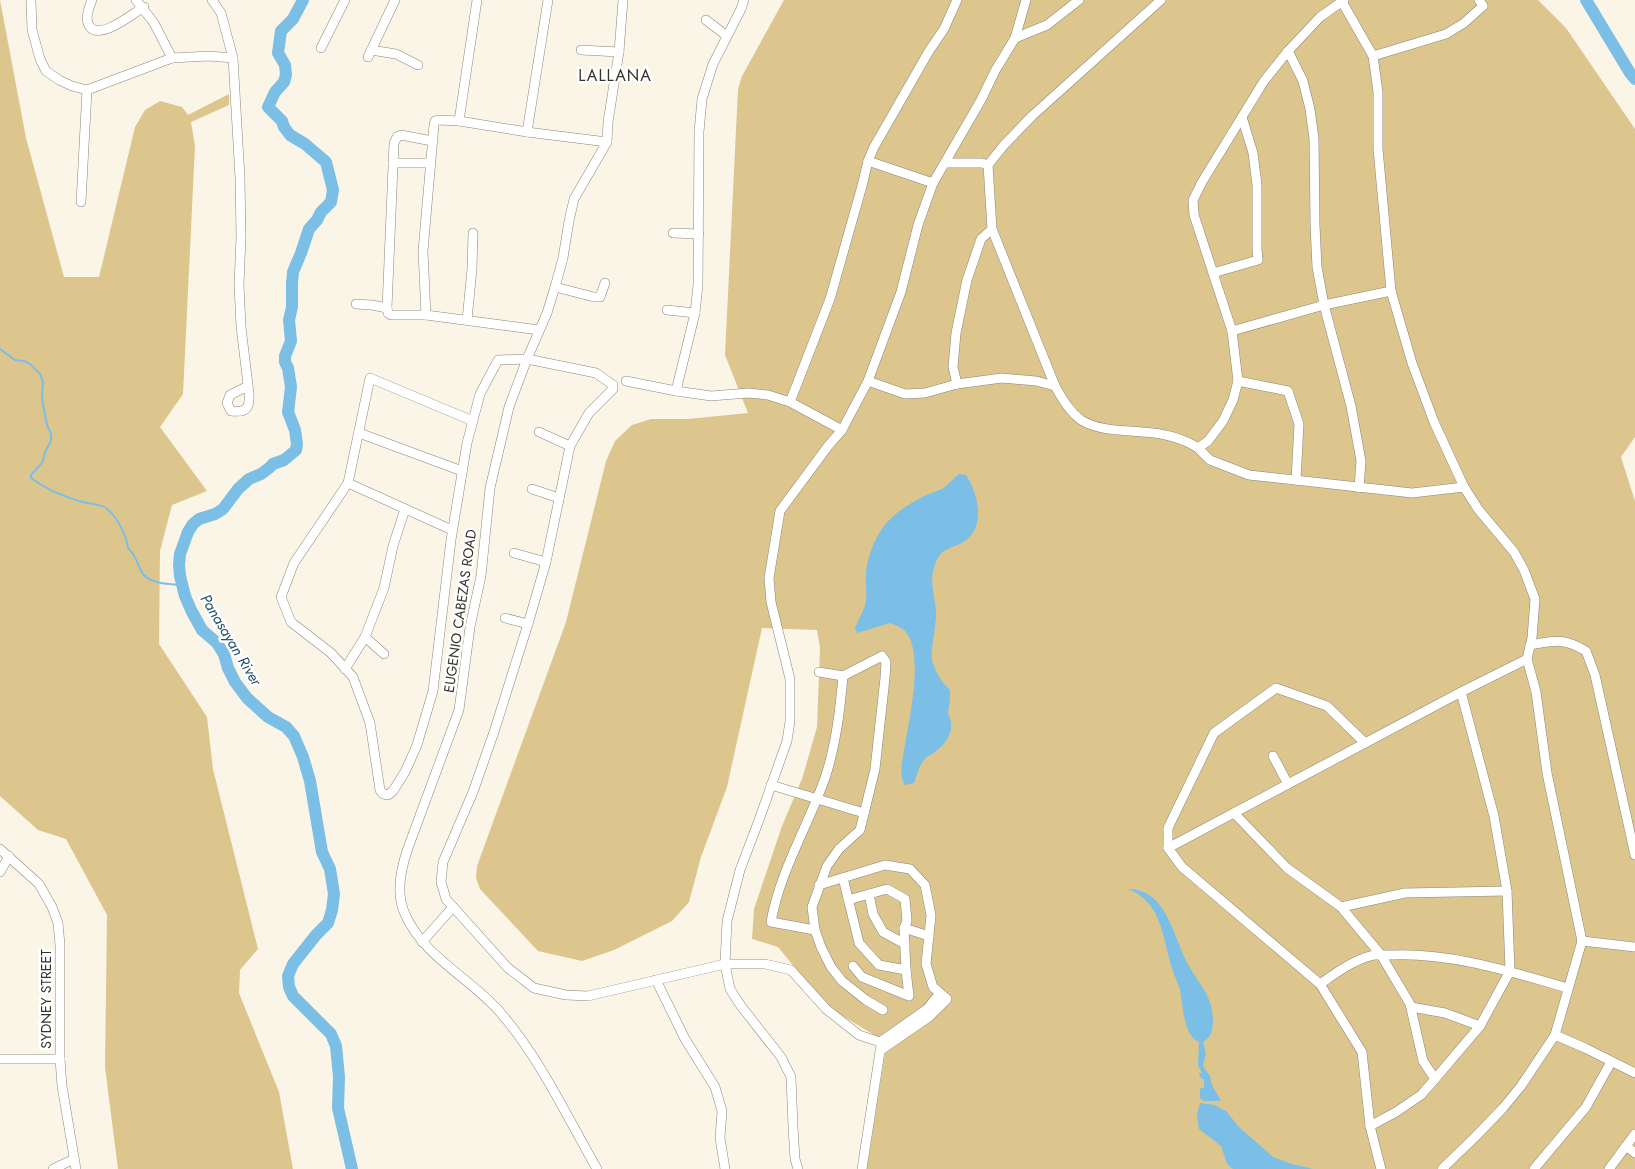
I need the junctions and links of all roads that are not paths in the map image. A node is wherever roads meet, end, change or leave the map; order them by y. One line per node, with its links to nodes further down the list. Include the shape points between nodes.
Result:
1 (31, 0): 29 (street, via 36,49 46,71 59,80)
2 (92, 0): 17 (street, via 87,22 90,28 102,32)
3 (136, 0): 17 (street)
4 (212, 0): 27 (street, via 221,13)
5 (345, 0): 21 (street)
6 (395, 0): 28 (street, via 369,53 396,54)
7 (476, 0): 31 (street)
8 (548, 0): 32 (street)
9 (623, 0): 24 (street, EUGENIO CABEZAS ROAD)
10 (744, 0): 19 (street)
11 (957, 0): 35 (street, via 944,29)
12 (1026, 0): 20 (street)
13 (1079, 0): 20 (street, via 1047,26)
14 (1161, 0): 39 (street, via 1032,116)
15 (1342, 0): 23 (street, via 1320,17); 25 (street)
16 (1479, 0): 25 (street, via 1483,6 1446,34)
17 (144, 8): 26 (street)
18 (706, 20): 19 (street)
19 (726, 36): 45 (street, via 702,99)
20 (1015, 38): 37 (street)
21 (321, 48)
22 (581, 50): 24 (street)
23 (1288, 51): 30 (street, via 1264,80); 51 (street, via 1303,80 1310,109 1314,140 1317,267)
24 (619, 52): 34 (street, EUGENIO CABEZAS ROAD)
25 (1373, 56): 49 (street)
26 (172, 58): 27 (street); 29 (street)
27 (233, 58): 64 (street, via 240,178 238,286)
28 (418, 65)
29 (87, 90): 41 (street)
30 (1242, 117): 46 (street, via 1193,200 1194,215); 46 (street, via 1257,185 1258,260)
31 (459, 121): 32 (street); 33 (street, via 435,121)
32 (527, 132): 34 (street)
33 (432, 141): 36 (street, via 399,136 394,143); 38 (street)
34 (607, 142): 48 (street, EUGENIO CABEZAS ROAD, via 574,199)
35 (868, 161): 40 (street); 67 (street, via 830,299)
36 (393, 163): 38 (street); 52 (street)
37 (945, 163): 39 (street); 40 (street)
38 (430, 164): 55 (street, via 422,251)
39 (988, 165): 42 (street)
40 (933, 183): 61 (street, via 918,225 901,292)
41 (82, 202)
42 (992, 228): 63 (street, via 981,239 967,280 956,333 953,368); 65 (street)
43 (473, 232): 56 (street)
44 (673, 233): 45 (street)
45 (699, 234): 54 (street)
46 (1214, 273): 58 (street)
47 (605, 283): 48 (street, via 600,297)
48 (555, 288): 57 (street, EUGENIO CABEZAS ROAD)
49 (1391, 291): 51 (street); 77 (street, via 1430,414)
50 (356, 304): 52 (street)
51 (1324, 304): 58 (street); 78 (street, via 1351,406 1361,461)
52 (387, 308): 55 (street, via 391,315)
53 (667, 310): 54 (street)
54 (695, 312): 66 (street)
55 (426, 315): 56 (street)
56 (467, 320): 57 (street)
57 (539, 330): 59 (street, EUGENIO CABEZAS ROAD)
58 (1232, 331): 62 (street)
59 (527, 359): 68 (street, via 498,360 480,394); 72 (street, via 596,374 613,385 613,389 589,413); 118 (street, EUGENIO CABEZAS ROAD, via 509,407 490,488 481,576 470,626 459,710 403,861 402,908)
60 (626, 381): 66 (street)
61 (868, 381): 63 (street, via 904,394 925,393); 69 (street)
62 (1238, 381): 73 (street, via 1223,421 1208,441); 75 (street, via 1288,391 1299,424)
63 (957, 384): 65 (street, via 1002,378)
64 (248, 386)
65 (1055, 386): 73 (street, via 1067,407 1081,420 1100,428 1179,438)
66 (676, 391): 67 (street, via 711,396 748,392)
67 (790, 402): 69 (street)
68 (473, 422): 71 (street, via 370,378); 74 (street)
69 (842, 430): 98 (street, via 780,511 770,578 771,602 790,679 790,721 787,741)
70 (539, 432): 72 (street)
71 (359, 433): 74 (street); 76 (street)
72 (570, 446): 80 (street)
73 (1198, 448): 75 (street, via 1210,460 1249,475)
74 (462, 471): 82 (street)
75 (1296, 480): 78 (street)
76 (348, 483): 81 (street); 91 (street, via 294,563 281,598 291,622)
77 (1464, 487): 78 (street, via 1412,493); 88 (street, via 1514,552 1530,582 1535,598)
78 (1360, 488)
79 (532, 489): 80 (street)
80 (559, 498): 84 (street)
81 (405, 509): 82 (street); 87 (street, via 384,588)
82 (452, 530): 91 (street, via 433,691 417,745 405,772 393,791 386,795 380,790 370,723 353,677)
83 (514, 553): 84 (street)
84 (546, 562): 86 (street)
85 (505, 618): 86 (street)
86 (528, 624): 113 (street, via 473,792 443,862 441,882 446,900)
87 (365, 637): 89 (street); 91 (street)
88 (1530, 645): 90 (street); 104 (street, via 1567,642 1586,651 1595,675)
89 (384, 654)
90 (1527, 659): 94 (street); 117 (street, via 1536,692 1547,773)
91 (346, 669)
92 (819, 672): 93 (street)
93 (843, 676): 99 (street, via 835,742); 101 (street, via 882,656 886,662 875,769)
94 (1460, 692): 95 (street); 109 (street, via 1494,816)
95 (1365, 743): 97 (street); 102 (street, via 1327,706 1276,688 1214,733 1168,828)
96 (1274, 756): 97 (street)
97 (1288, 784): 100 (street)
98 (771, 785): 99 (street); 122 (street, via 740,870 727,921)
99 (817, 799): 101 (street); 115 (street, via 783,878 771,922)
100 (1234, 812): 102 (street); 112 (street, via 1287,868)
101 (864, 813): 108 (street, via 860,830 839,849)
102 (1168, 848): 127 (street, via 1182,867)
103 (0, 849): 105 (street, SYDNEY STREET)
104 (1635, 855)
105 (9, 856): 106 (street); 135 (street, SYDNEY STREET, via 39,884 58,923)
106 (0, 872)
107 (843, 878): 108 (street); 111 (street); 116 (street, via 885,865 910,869 925,885 931,915)
108 (819, 885): 115 (street, via 812,907)
109 (1507, 891): 112 (street, via 1405,893); 125 (street)
110 (869, 894): 111 (street); 114 (street, via 887,889 905,899 907,921); 119 (street, via 873,914 883,932)
111 (848, 900): 124 (street, via 859,943 879,965)
112 (1340, 907): 121 (street)
113 (453, 908): 118 (street); 126 (street, via 508,968 534,988 588,996)
114 (904, 928): 116 (street); 119 (street)
115 (815, 930): 130 (street, via 828,960 842,980)
116 (929, 936): 133 (street, via 926,964 934,987 944,996)
117 (1582, 941): 120 (street); 128 (street)
118 (422, 942): 146 (street, EUGENIO CABEZAS ROAD, via 498,1010 518,1036 546,1077)
119 (905, 944): 124 (street)
120 (1635, 947)
121 (1381, 955): 125 (street, via 1441,956); 127 (street, via 1371,955 1350,964); 129 (street)
122 (725, 964): 126 (street); 133 (street, via 764,964 791,970 826,1009 859,1035); 148 (street, via 730,989 781,1057 791,1077 792,1126)
123 (854, 966): 124 (street, via 862,977 909,996)
124 (906, 970)
125 (1510, 971): 128 (street); 131 (street)
126 (656, 980): 147 (street, via 685,1039 715,1087 722,1111 720,1138)
127 (1320, 984): 139 (street, via 1362,1052)
128 (1568, 988): 132 (street)
129 (1411, 1007): 131 (street); 138 (street, via 1423,1061)
130 (883, 1010)
131 (1480, 1026): 138 (street)
132 (1555, 1035): 136 (street); 151 (street, via 1503,1108)
133 (881, 1046): 149 (street)
134 (0, 1059): 135 (street)
135 (60, 1059): 143 (street, SYDNEY STREET)
136 (1611, 1062): 137 (street); 152 (street, via 1586,1107)
137 (1635, 1073)
138 (1435, 1079): 139 (street, via 1420,1095)
139 (1370, 1126): 150 (street)
140 (1635, 1134): 141 (street)
141 (1626, 1146): 142 (street); 153 (street)
142 (1635, 1153)
143 (74, 1159): 144 (street); 145 (street, SYDNEY STREET)
144 (53, 1169)
145 (76, 1169)
146 (596, 1169)
147 (726, 1169)
148 (798, 1169)
149 (862, 1169)
150 (1381, 1169)
151 (1442, 1169)
152 (1534, 1169)
153 (1609, 1169)

